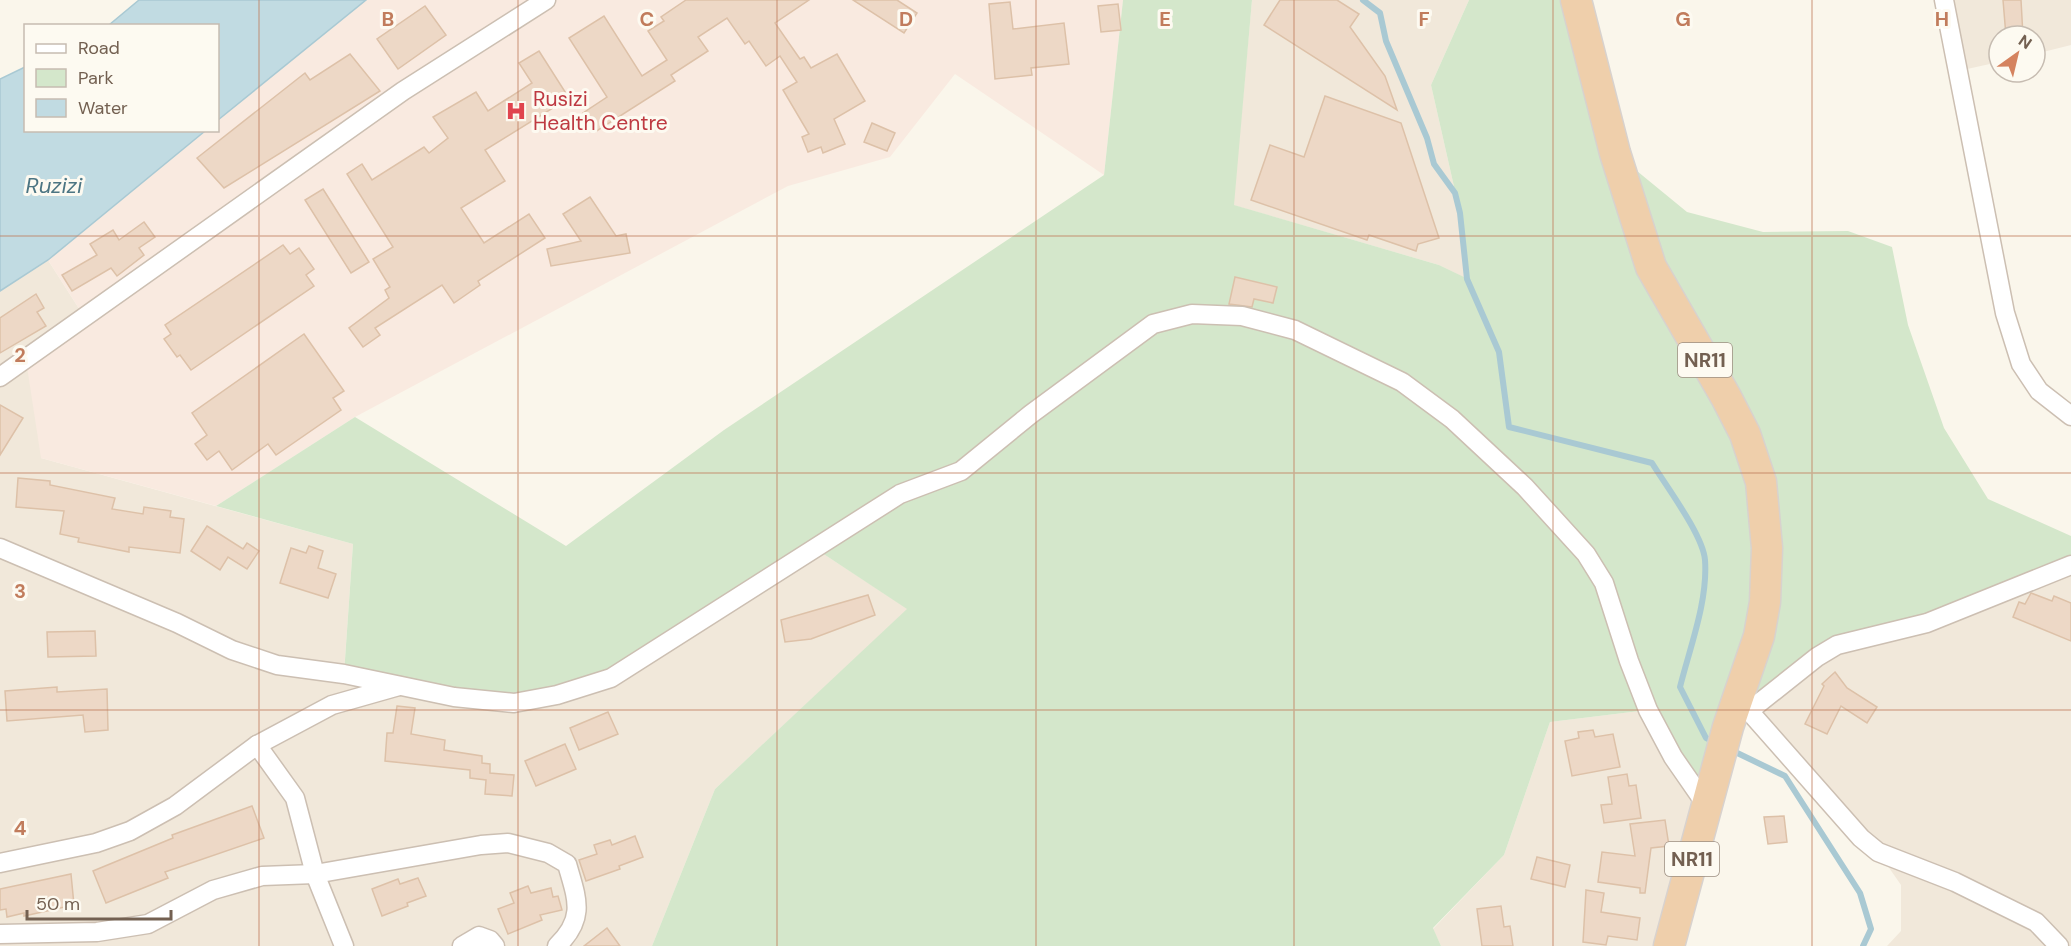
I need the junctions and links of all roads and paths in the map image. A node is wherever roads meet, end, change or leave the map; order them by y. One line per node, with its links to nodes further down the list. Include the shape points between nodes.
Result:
1 (546, 0): 4 (street, via 403,91)
2 (1576, 0): 9 (highway, NR11, via 1615,153 1651,267 1745,434 1761,482 1767,548 1765,602)
3 (1944, 0): 5 (street, via 2006,313 2021,364 2039,391)
4 (0, 377)
5 (2071, 416)
6 (1, 549): 8 (street, via 277,666)
7 (2071, 565): 9 (street, via 1927,623 1837,645)
8 (403, 685): 10 (street, via 332,705); 11 (street, via 454,697 514,704 611,678 900,494 961,471 1153,324 1192,314 1242,316 1295,330 1402,382 1452,419 1525,487 1586,554 1604,582 1648,710)
9 (1738, 714): 11 (highway, NR11); 20 (street, via 1878,852 1956,882 2036,922)
10 (257, 745): 12 (street, via 175,806 130,831 96,843); 13 (street, via 295,798)
11 (1707, 806): 19 (highway, NR11)
12 (0, 863)
13 (315, 874): 14 (street, via 240,881 186,902 148,924 97,932); 15 (street); 18 (street, via 481,845 508,843 548,853 567,864 577,915 572,931)
14 (0, 934)
15 (344, 946)
16 (462, 946): 17 (street, via 479,936)
17 (495, 946)
18 (557, 946)
19 (1669, 946)
20 (2059, 946)

